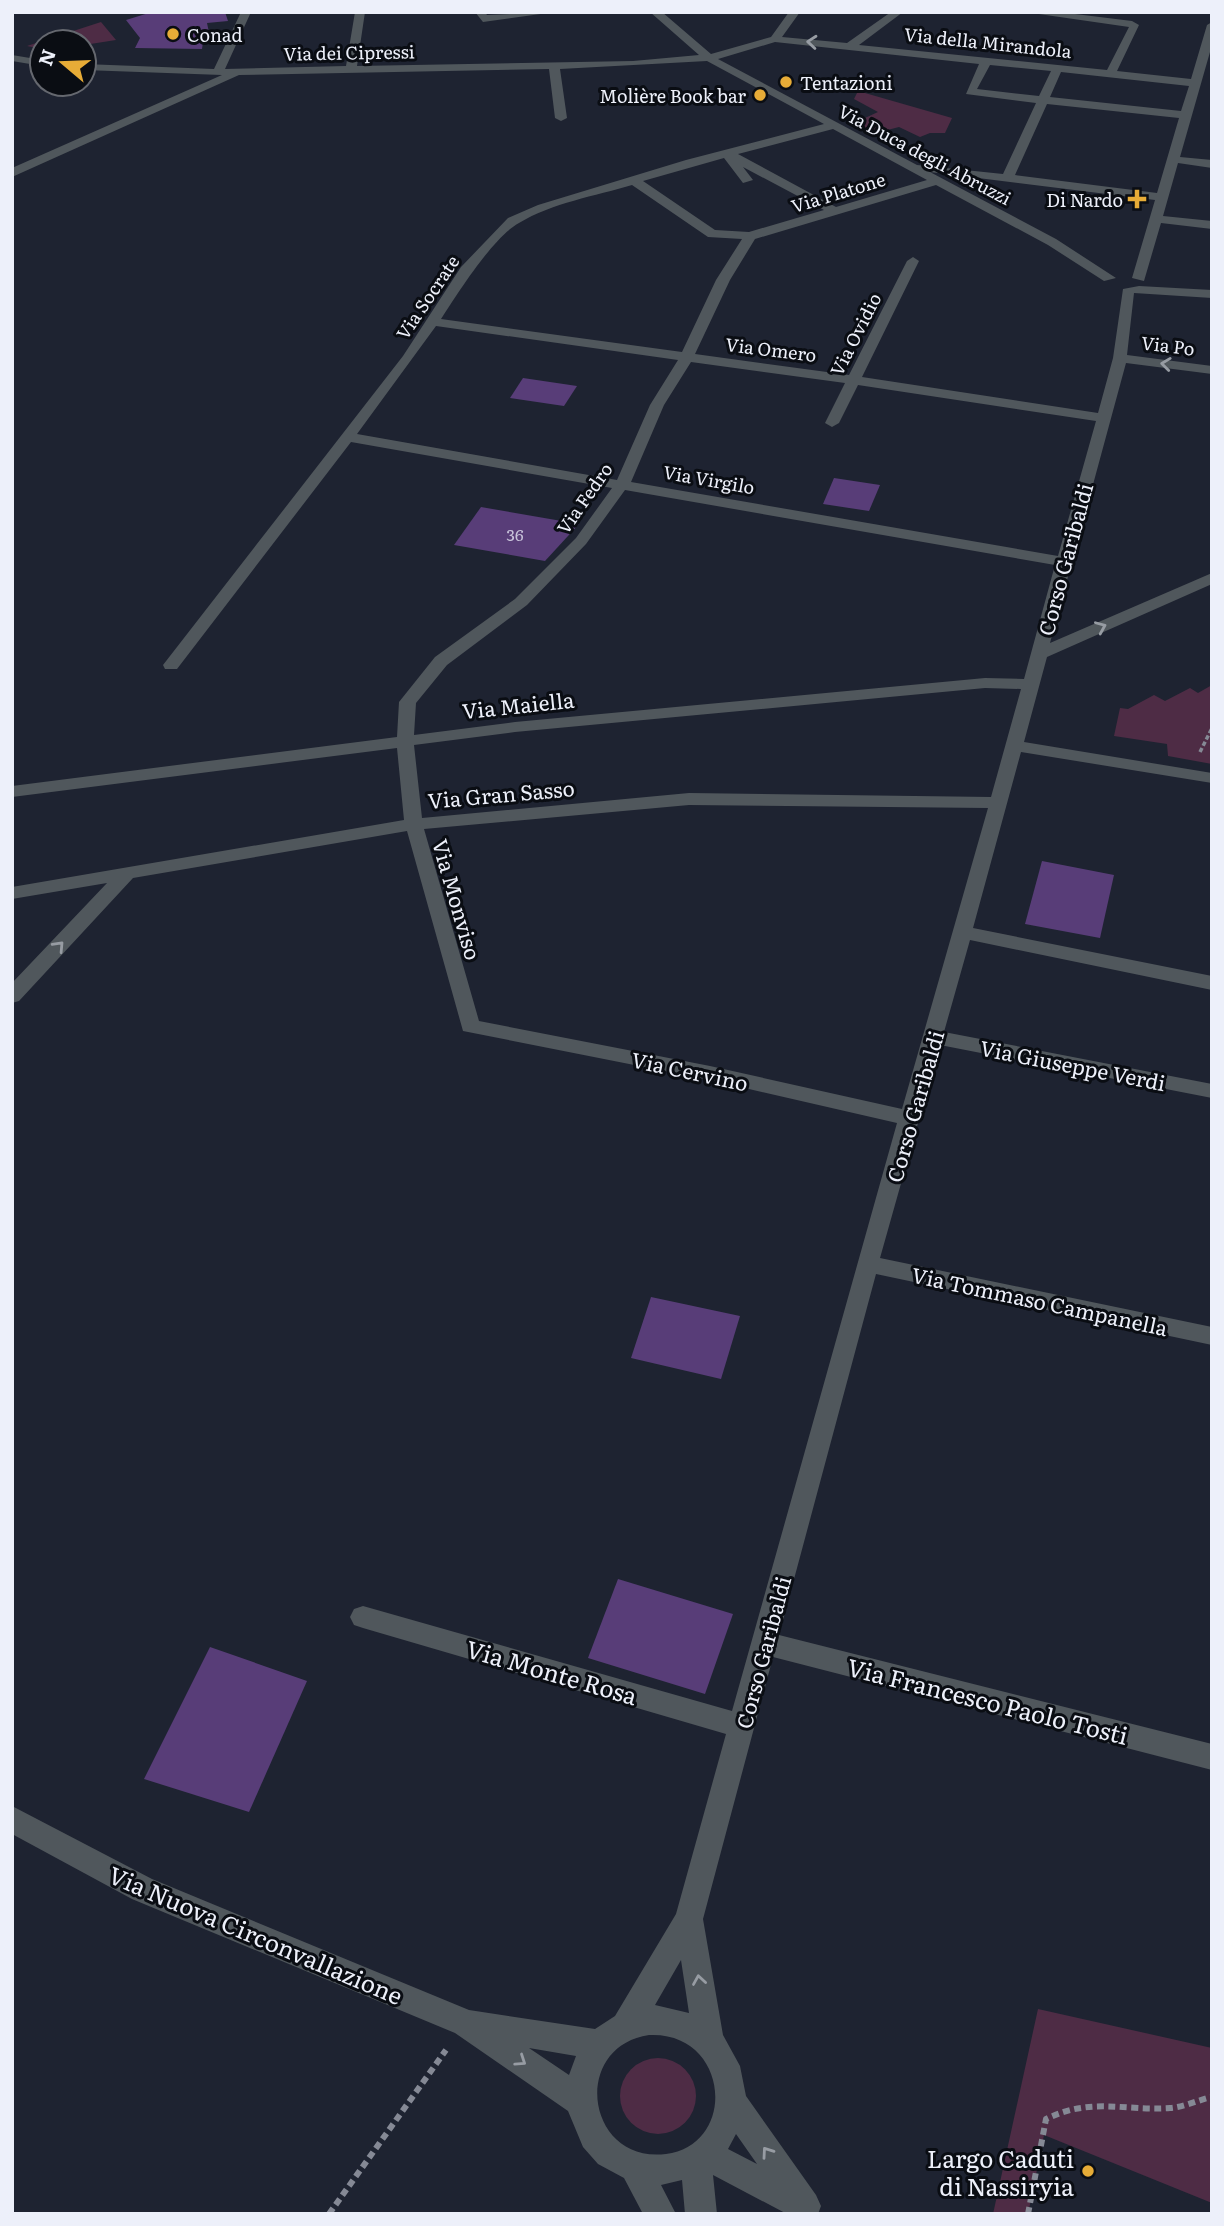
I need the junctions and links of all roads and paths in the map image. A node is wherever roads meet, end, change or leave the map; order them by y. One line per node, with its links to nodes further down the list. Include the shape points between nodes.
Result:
1 (246, 12): 19 (street)
2 (360, 12): 18 (street)
3 (550, 12): 8 (street)
4 (655, 12): 13 (street, Via Duca degli Abruzzi)
5 (795, 12): 11 (street)
6 (898, 12): 12 (street)
7 (1030, 12): 9 (street)
8 (482, 15)
9 (1101, 16): 21 (street, via 1135,27)
10 (1212, 25): 22 (street, Corso Garibaldi)
11 (775, 39): 12 (street, Via della Mirandola, one-way to 11); 13 (street, Via dei Cipressi)
12 (850, 46): 14 (street, Via della Mirandola)
13 (709, 58): 15 (street, Via dei Cipressi); 27 (street, Via Duca degli Abruzzi)
14 (987, 59): 16 (street, Via della Mirandola); 24 (street, via 970,92)
15 (554, 65): 18 (street, Via dei Cipressi); 26 (street)
16 (1058, 66): 21 (street, Via della Mirandola); 24 (street)
17 (98, 68): 19 (street)
18 (351, 69): 20 (street, Via dei Cipressi)
19 (218, 72): 20 (street)
20 (235, 72): 32 (street, Via dei Cipressi)
21 (1111, 73): 23 (street, Via della Mirandola)
22 (1203, 76): 23 (street, Via della Mirandola); 25 (street, Corso Garibaldi)
23 (1144, 94): 24 (street); 25 (street)
24 (1045, 100): 33 (street)
25 (1184, 115): 29 (street, Corso Garibaldi)
26 (561, 118)
27 (835, 125): 28 (street, Via Socrate); 31 (street, Via Duca degli Abruzzi)
28 (727, 153): 34 (street, Via Socrate); 35 (street); 38 (street)
29 (1171, 159): 30 (street); 37 (street, Corso Garibaldi)
30 (1212, 164)
31 (910, 166): 33 (street); 36 (street, Via Duca degli Abruzzi)
32 (12, 173)
33 (1007, 179): 37 (street)
34 (633, 180): 41 (street, Via Platone, via 712,234); 45 (street, Via Socrate, via 512,221 466,270)
35 (747, 180)
36 (936, 181): 38 (street, Via Platone); 43 (street, Via Duca degli Abruzzi, via 1052,242 1109,278 1123,275)
37 (1161, 197): 39 (street, Corso Garibaldi)
38 (836, 212): 41 (street, Via Platone)
39 (1155, 219): 40 (street); 43 (street, Corso Garibaldi)
40 (1212, 225)
41 (750, 236): 46 (street, Via Fedro)
42 (913, 261): 49 (street, Via Ovidio)
43 (1136, 287): 44 (street); 47 (street, Corso Garibaldi)
44 (1212, 294)
45 (433, 322): 46 (street, Via Omero); 52 (street, Via Socrate)
46 (686, 358): 49 (street, Via Omero); 53 (street, Via Fedro, via 657,405)
47 (1120, 358): 48 (street, Via Po, one-way to 47); 50 (street, Corso Garibaldi)
48 (1212, 370)
49 (853, 380): 50 (street, Via Omero); 51 (street, Via Ovidio)
50 (1103, 418): 54 (street, Corso Garibaldi)
51 (832, 424)
52 (347, 437): 53 (street, Via Virgilo); 57 (street, Via Socrate)
53 (623, 483): 54 (street, Via Virgilo); 59 (street, Via Fedro, via 581,541 521,602 441,661 408,702)
54 (1063, 562): 56 (street, Corso Garibaldi)
55 (1212, 578): 56 (street, one-way to 55)
56 (1039, 654): 58 (street, Corso Garibaldi)
57 (171, 665)
58 (1031, 684): 59 (street, Via Maiella, via 957,685 515,726); 60 (street, Corso Garibaldi)
59 (405, 741): 62 (street, Via Maiella); 64 (street, Via Monviso)
60 (1015, 746): 61 (street); 63 (street, Corso Garibaldi)
61 (1212, 778)
62 (12, 792)
63 (999, 803): 64 (street, Via Gran Sasso, via 689,799); 67 (street, Corso Garibaldi)
64 (414, 824): 65 (street, Via Gran Sasso); 70 (street, Via Monviso)
65 (127, 873): 66 (street, Via Gran Sasso); 69 (street, one-way to 65)
66 (12, 893)
67 (963, 932): 68 (street); 71 (street, Corso Garibaldi)
68 (1212, 983)
69 (12, 996)
70 (470, 1026): 73 (street, Via Cervino)
71 (934, 1037): 72 (street, Via Giuseppe Verdi); 73 (street, Corso Garibaldi)
72 (1212, 1091)
73 (910, 1118): 74 (street, Corso Garibaldi)
74 (868, 1264): 75 (street, Via Tommaso Campanella); 77 (street, Corso Garibaldi)
75 (1212, 1336)
76 (363, 1617): 78 (street, Via Monte Rosa)
77 (764, 1643): 78 (street, Corso Garibaldi); 79 (street, Via Francesco Paolo Tosti)
78 (741, 1726): 81 (street, Corso Garibaldi)
79 (1212, 1757)
80 (12, 1819): 82 (street, Via Nuova Circonvallazione, via 142,1889)
81 (689, 1919): 83 (street, Corso Garibaldi); 84 (street, Corso Garibaldi, one-way to 81)
82 (465, 2023): 85 (street, Via Nuova Circonvallazione); 88 (street, Via Nuova Circonvallazione, one-way to 88); 92 (path)
83 (627, 2024): 84 (street, via 641,2019 671,2020); 85 (street)
84 (709, 2042): 87 (street, via 727,2077)
85 (600, 2045): 88 (street, via 587,2066)
86 (1212, 2097): 95 (path, via 1172,2108 1099,2101 1068,2107 1046,2119)
87 (729, 2098): 89 (street, via 722,2128); 91 (street, one-way to 87)
88 (583, 2103): 90 (street, via 600,2144)
89 (700, 2156): 90 (street, via 666,2171); 91 (street); 94 (street)
90 (635, 2168): 93 (street)
91 (810, 2210)
92 (329, 2214)
93 (660, 2214)
94 (701, 2214)
95 (1028, 2214)

